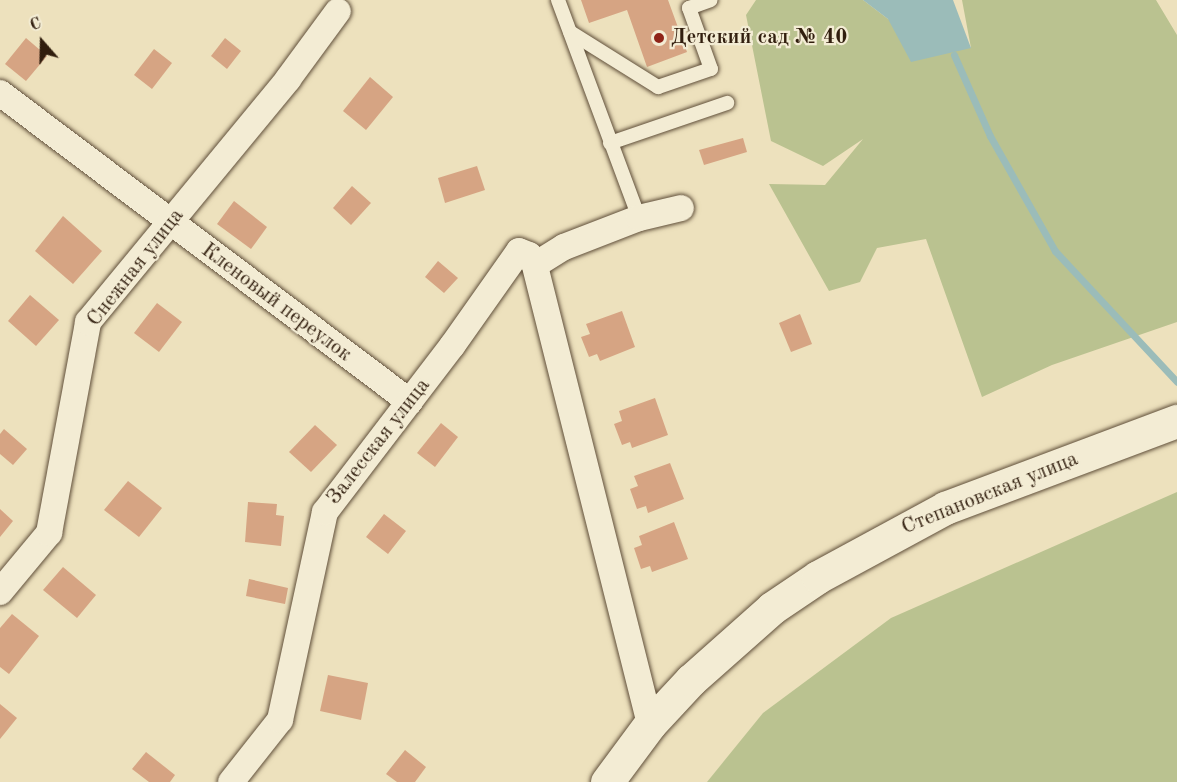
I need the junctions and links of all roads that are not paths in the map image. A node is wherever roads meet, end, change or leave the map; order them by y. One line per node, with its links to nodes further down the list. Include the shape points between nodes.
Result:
1 (558, 0): 4 (lane)
2 (711, 0): 4 (lane, via 689,8 711,69 658,87)
3 (338, 11): 10 (street, Снежная улица)
4 (570, 32): 7 (lane)
5 (0, 93): 10 (street, Кленовый переулок)
6 (727, 103): 7 (lane)
7 (610, 143): 9 (lane)
8 (681, 208): 9 (street)
9 (639, 218): 11 (street)
10 (170, 224): 12 (street, Кленовый переулок); 14 (street, Снежная улица, via 88,322 49,533)
11 (527, 258): 12 (street, Залесская улица); 15 (street)
12 (410, 402): 16 (street, Залесская улица, via 325,512 280,720)
13 (1177, 421): 15 (street, Степановская улица, via 965,500 876,543 772,608 691,680)
14 (0, 592)
15 (650, 724): 17 (street, Степановская улица)
16 (231, 782)
17 (607, 782)

